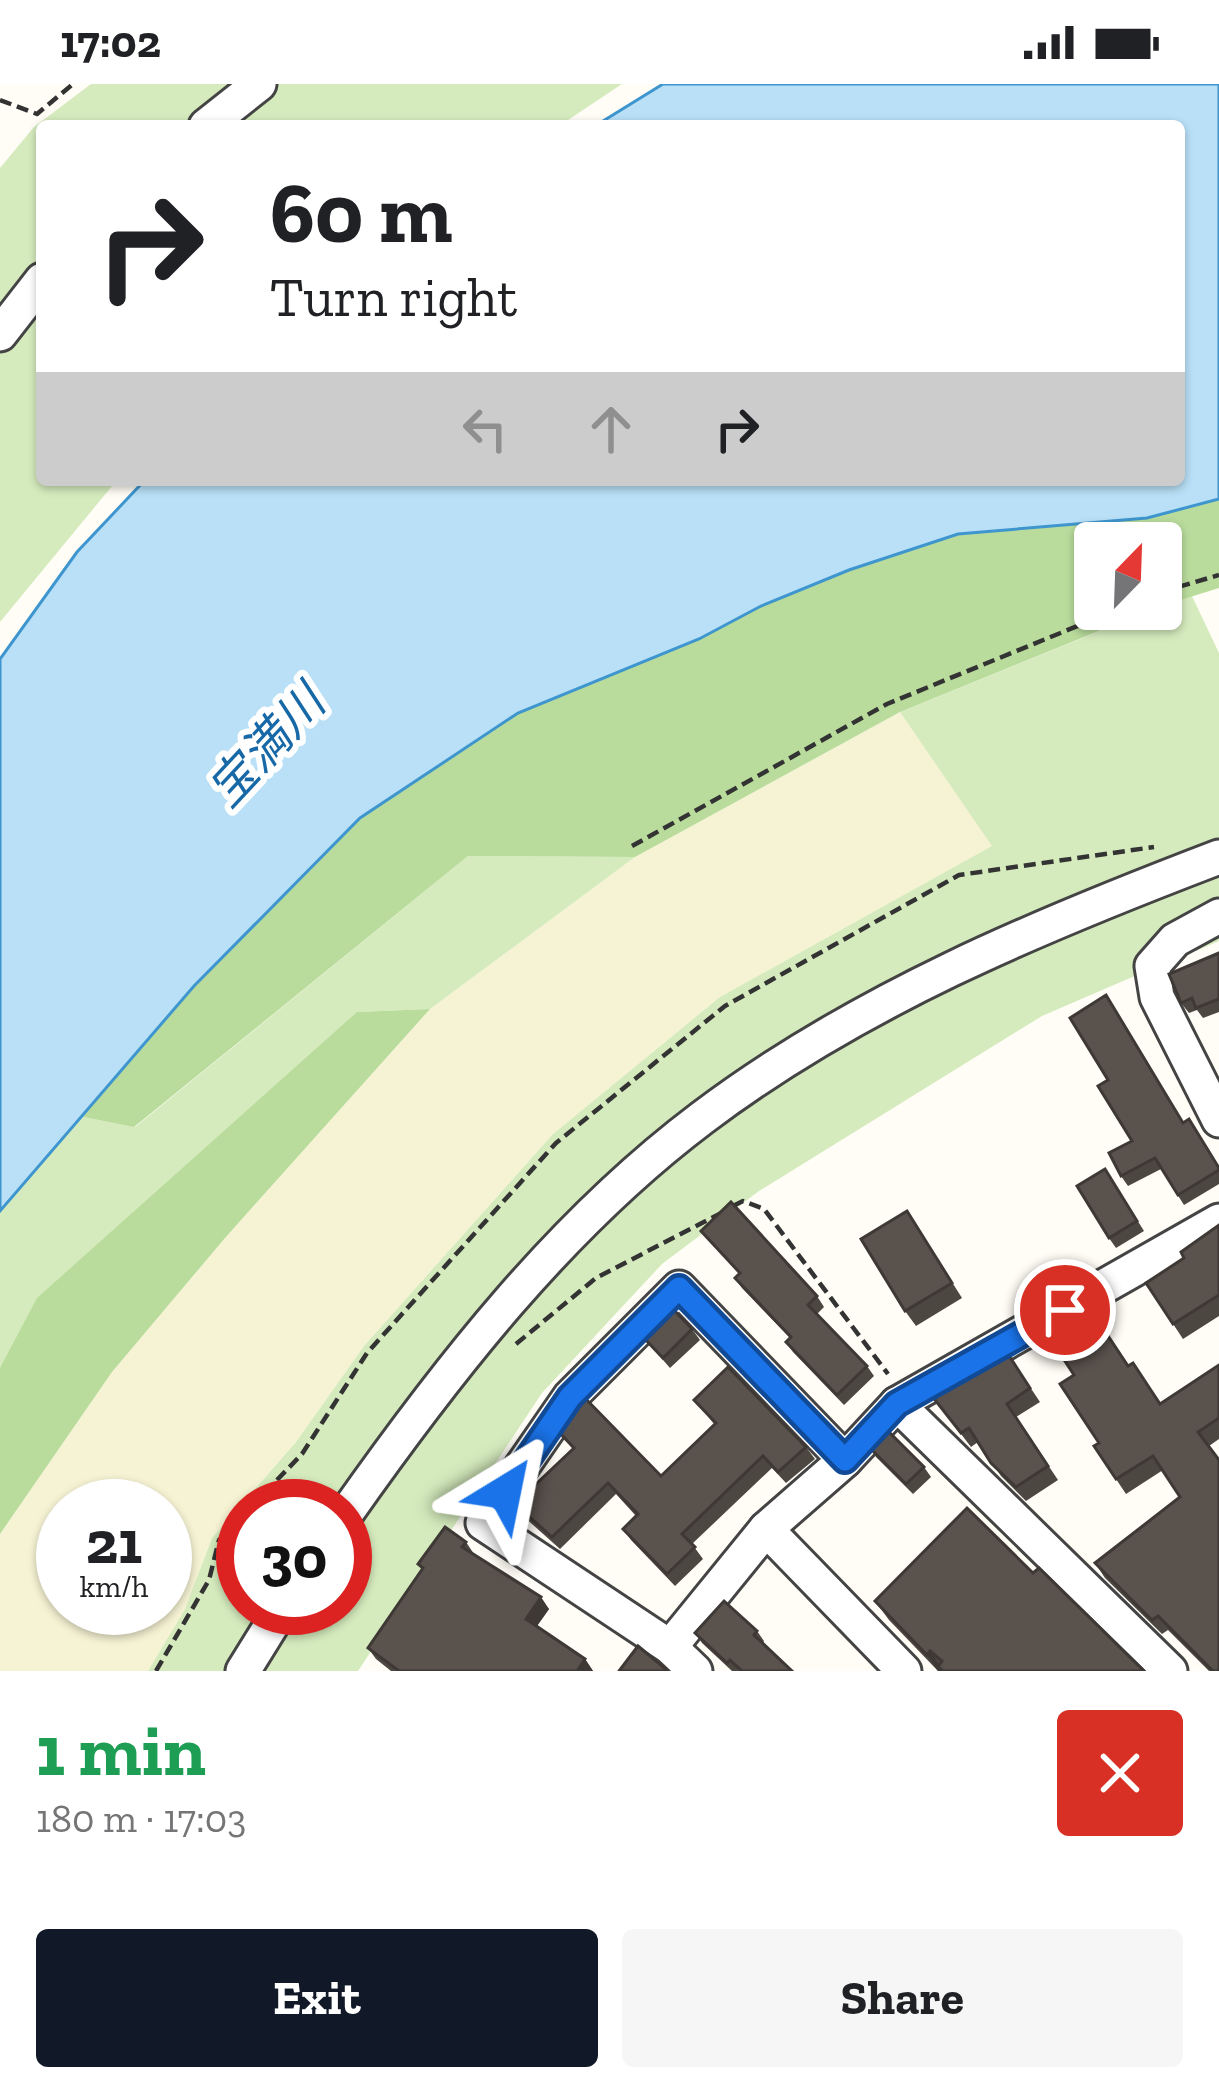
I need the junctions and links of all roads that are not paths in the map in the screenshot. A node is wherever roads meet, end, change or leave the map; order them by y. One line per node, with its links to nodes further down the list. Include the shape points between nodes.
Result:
1 (259, 84): 2 (street)
2 (214, 120)
3 (36, 288): 4 (street)
4 (0, 334)
5 (1219, 857): 11 (street, via 934,977 800,1050 700,1119 598,1206 483,1334)
6 (1219, 916): 7 (street, via 1174,940 1151,966 1157,998)
7 (1219, 1120)
8 (1219, 1221): 9 (street)
9 (897, 1404): 10 (street); 17 (street)
10 (845, 1460): 12 (street); 14 (street, via 679,1288 570,1397 482,1523)
11 (371, 1479)
12 (766, 1529): 14 (street); 16 (street)
13 (266, 1635): 15 (street)
14 (682, 1659)
15 (243, 1671)
16 (904, 1671)
17 (1170, 1671)

